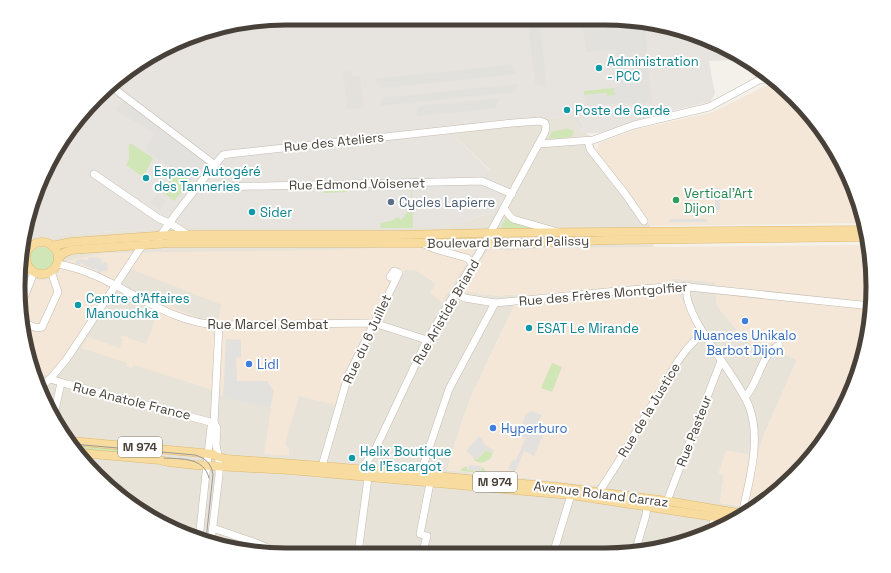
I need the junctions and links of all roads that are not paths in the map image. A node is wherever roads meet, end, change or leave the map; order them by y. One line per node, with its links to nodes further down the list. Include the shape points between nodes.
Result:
1 (764, 79): 4 (street, via 709,107 634,125)
2 (115, 89): 6 (street)
3 (545, 132): 5 (street, Rue Aristide Briand); 6 (street, Rue des Ateliers, via 546,125 542,121 513,123 244,152 223,155)
4 (588, 141): 5 (street); 11 (street, via 590,149)
5 (539, 144): 9 (street, Rue Aristide Briand)
6 (215, 165): 8 (street, Rue des Ateliers)
7 (94, 174): 12 (street)
8 (200, 183): 9 (street, Rue Edmond Voisenet, via 206,187 216,187 482,181); 12 (street, Rue des Ateliers)
9 (512, 194): 10 (street, Rue Aristide Briand)
10 (504, 208): 14 (street, Rue Aristide Briand); 15 (street, Boulevard Bernard Palissy, via 513,218)
11 (644, 221)
12 (169, 223): 16 (street); 18 (street, Rue des Ateliers)
13 (860, 230): 15 (main road, Boulevard Bernard Palissy)
14 (491, 232): 15 (main road, Boulevard Bernard Palissy); 16 (main road, Boulevard Bernard Palissy); 20 (street, Rue Aristide Briand)
15 (562, 233)
16 (188, 235): 18 (main road, Boulevard Bernard Palissy)
17 (862, 238): 20 (main road, Boulevard Bernard Palissy)
18 (151, 240): 19 (main road, Boulevard Bernard Palissy); 21 (main road, via 71,242); 23 (main road, via 71,250 64,253); 29 (street, Rue des Ateliers)
19 (422, 243): 20 (main road, Boulevard Bernard Palissy); 25 (street, via 466,258)
20 (485, 243): 25 (street, Rue Aristide Briand)
21 (52, 246): 22 (main road, via 40,242); 23 (main road, via 57,252)
22 (28, 247)
23 (57, 262): 26 (main road); 29 (street, Rue Marcel Sembat)
24 (26, 264): 27 (main road)
25 (473, 264): 31 (street, Rue Aristide Briand)
26 (51, 271): 27 (main road, via 43,274); 36 (street, via 58,292 42,327)
27 (34, 272): 32 (street)
28 (390, 278): 35 (street, Rue du 6 Juillet, via 394,271 399,273)
29 (116, 285): 37 (street, Rue Marcel Sembat, via 182,318); 42 (street, Rue des Ateliers, via 66,360)
30 (687, 286): 33 (street, Rue des Frères Montgolfier); 34 (street, Rue des Frères Montgolfier); 38 (street, via 688,303)
31 (455, 293): 33 (street, Rue des Frères Montgolfier, via 465,298); 39 (street, Rue Aristide Briand)
32 (25, 294)
33 (495, 303): 59 (street, via 449,389)
34 (865, 305)
35 (374, 323): 37 (street, Rue Marcel Sembat); 39 (street, Rue Marcel Sembat); 55 (street, Rue du 6 Juillet, via 348,376)
36 (28, 324)
37 (219, 325): 47 (street)
38 (703, 332): 41 (street); 61 (street, Rue de la Justice, via 678,361)
39 (427, 340): 49 (street, Rue Aristide Briand)
40 (779, 345): 45 (street, via 773,348)
41 (721, 361): 45 (street); 63 (street, Rue Pasteur)
42 (50, 379): 43 (street, Rue Anatole France); 44 (street, Rue des Ateliers)
43 (61, 383): 46 (street); 47 (street, Rue Anatole France)
44 (44, 384)
45 (745, 397): 65 (street, via 753,424 754,447)
46 (55, 408)
47 (214, 423): 51 (street); 52 (street)
48 (76, 441): 51 (main road, M 974)
49 (374, 452): 57 (street, Rue Aristide Briand); 58 (street, Rue Aristide Briand)
50 (85, 453): 53 (main road, M 974)
51 (208, 454): 52 (main road, M 974); 53 (street)
52 (218, 455): 54 (street); 56 (main road, M 974, via 227,459 280,463)
53 (208, 465): 54 (main road, M 974); 71 (street)
54 (223, 466): 56 (main road, M 974); 70 (street)
55 (322, 466): 56 (main road, Avenue Roland Carraz / M 974); 57 (main road, Avenue Roland Carraz / M 974)
56 (290, 467): 58 (main road, Avenue Roland Carraz / M 974, via 354,476)
57 (361, 470): 58 (main road, Avenue Roland Carraz / M 974)
58 (370, 474): 59 (main road, Avenue Roland Carraz / M 974); 60 (main road, Avenue Roland Carraz / M 974); 75 (street, Rue Aristide Briand)
59 (420, 475): 61 (main road, Avenue Roland Carraz / M 974)
60 (430, 482): 62 (main road, Avenue Roland Carraz / M 974); 76 (street, via 420,534 427,536)
61 (599, 492): 63 (main road, Avenue Roland Carraz / M 974)
62 (571, 495): 64 (main road, Avenue Roland Carraz / M 974); 77 (street)
63 (667, 502): 64 (main road); 66 (main road, Avenue Roland Carraz / M 974)
64 (647, 506): 67 (main road, Avenue Roland Carraz / M 974); 73 (street)
65 (744, 508)
66 (735, 513)
67 (715, 517): 68 (main road, Avenue Roland Carraz / M 974); 69 (street)
68 (725, 518)
69 (713, 524)
70 (213, 528): 72 (street); 74 (street)
71 (200, 533)
72 (212, 537)
73 (637, 546)
74 (265, 547)
75 (359, 548)
76 (424, 548)
77 (555, 548)

